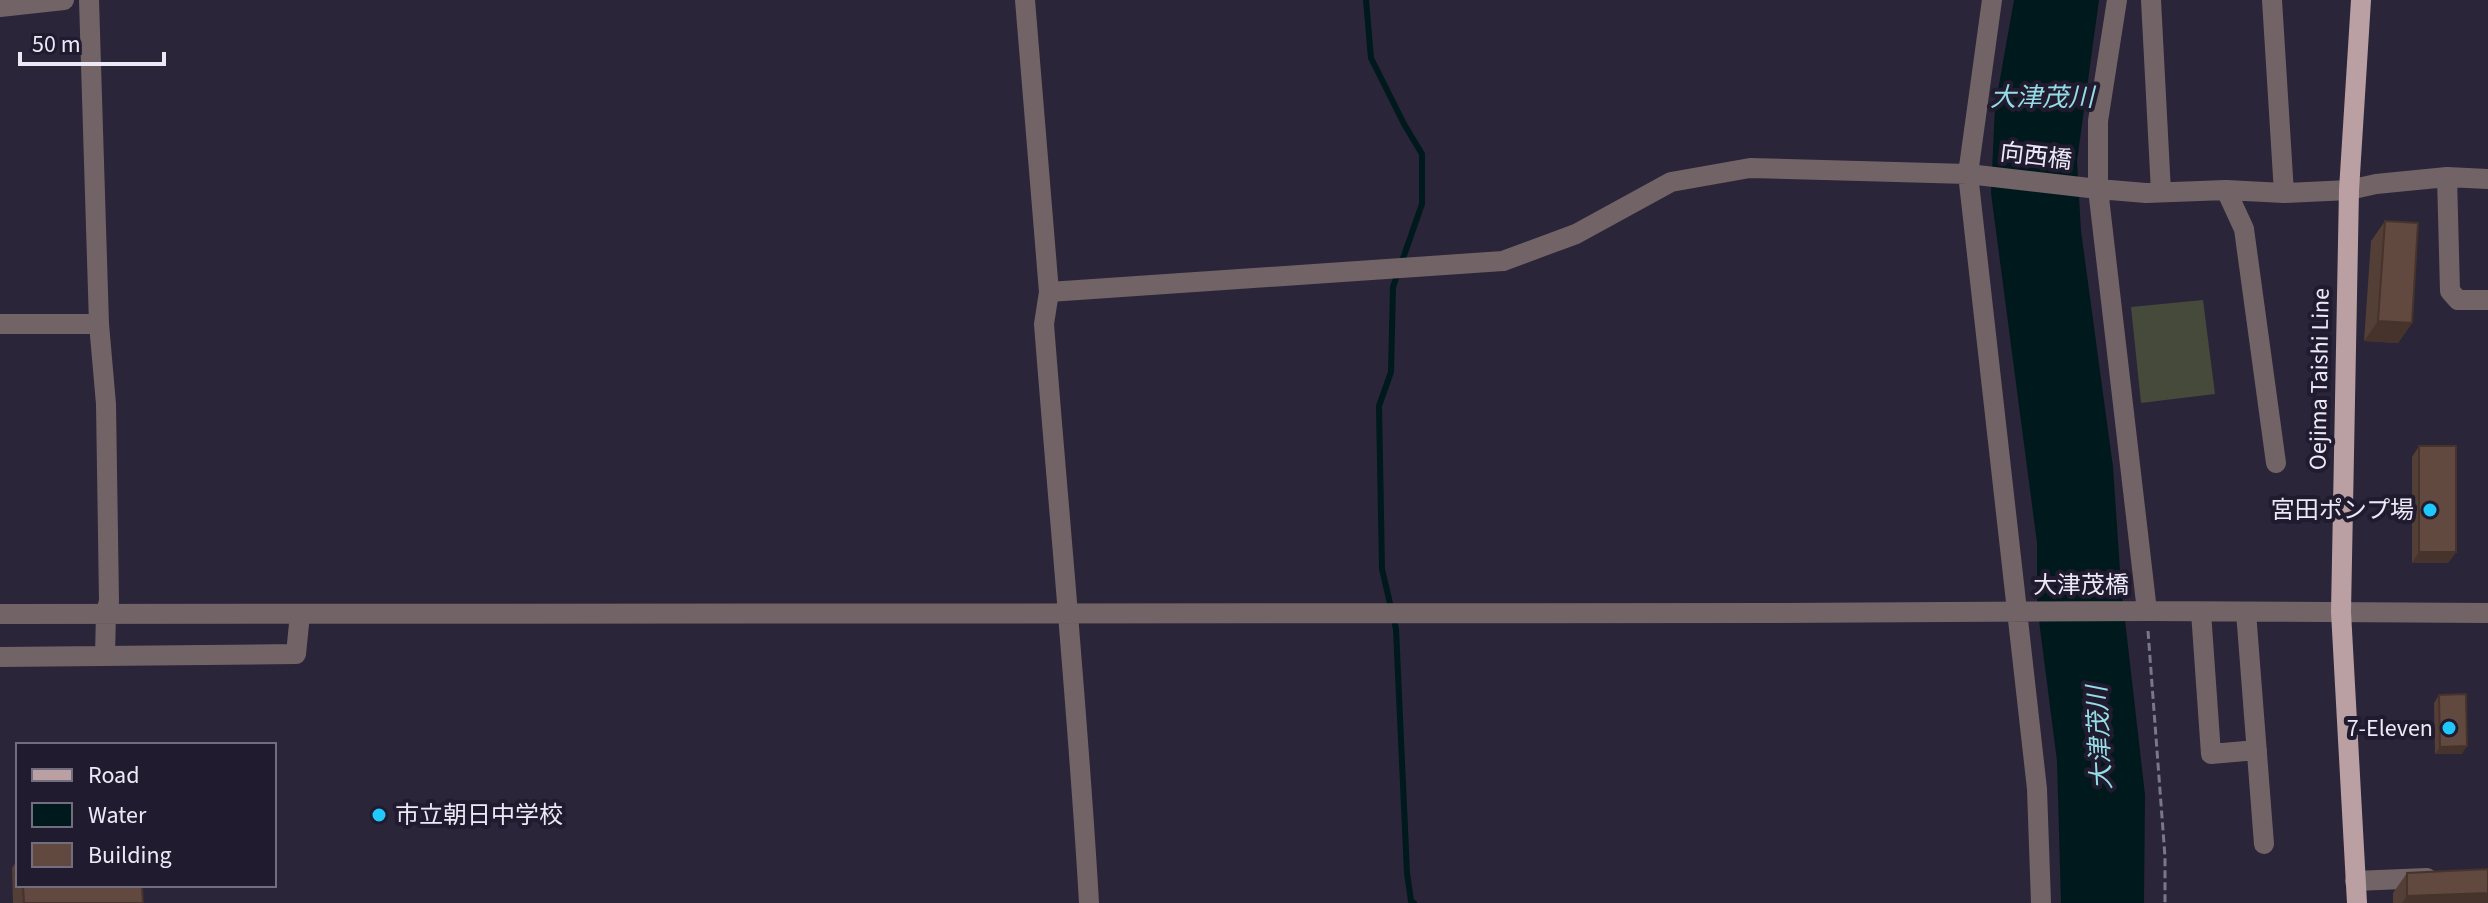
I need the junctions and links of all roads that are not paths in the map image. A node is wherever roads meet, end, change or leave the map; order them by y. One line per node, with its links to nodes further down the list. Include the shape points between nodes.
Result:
1 (64, 0): 9 (street)
2 (89, 0): 21 (street)
3 (1025, 0): 18 (street)
4 (1992, 0): 10 (street)
5 (2117, 0): 13 (street, via 2098,121)
6 (2151, 0): 16 (street)
7 (2272, 0): 17 (street)
8 (2361, 0): 15 (main road, Oejima Taishi Line)
9 (0, 7)
10 (1968, 174): 13 (street, 向西橋); 18 (street, 向西橋, via 1750,168 1671,182 1576,234 1503,261); 24 (street)
11 (2447, 177): 12 (street, 向西橋); 15 (street, 向西橋); 19 (street, via 2450,291 2458,300)
12 (2488, 179)
13 (2098, 189): 16 (street, 向西橋); 23 (street)
14 (2226, 190): 16 (street, 向西橋); 17 (street, 向西橋); 22 (street, via 2244,229)
15 (2349, 190): 17 (street, 向西橋); 27 (main road, Oejima Taishi Line)
16 (2161, 192)
17 (2284, 193)
18 (1049, 292): 29 (street, via 1044,324)
19 (2488, 300)
20 (0, 324): 21 (street)
21 (99, 324): 28 (street, via 106,404)
22 (2276, 463)
23 (2147, 611): 24 (street, 大津茂橋); 25 (street, 大津茂橋)
24 (2017, 612): 29 (street, 大津茂橋); 40 (street, via 2037,789)
25 (2201, 612): 26 (street, 大津茂橋); 35 (street, via 2211,754)
26 (2246, 612): 27 (street, 大津茂橋); 35 (street)
27 (2341, 612): 30 (street, 大津茂橋); 38 (main road, Oejima Taishi Line)
28 (106, 613): 31 (street, 大津茂橋); 32 (street, 大津茂橋); 33 (street)
29 (1067, 613): 32 (street, 大津茂橋); 39 (street)
30 (2488, 613)
31 (0, 614)
32 (300, 614): 33 (street, via 296,654)
33 (105, 655): 34 (street)
34 (0, 657)
35 (2257, 750): 36 (street)
36 (2264, 844)
37 (2444, 877): 38 (street)
38 (2355, 881): 41 (main road, Oejima Taishi Line)
39 (1089, 903)
40 (2041, 903)
41 (2357, 903)

